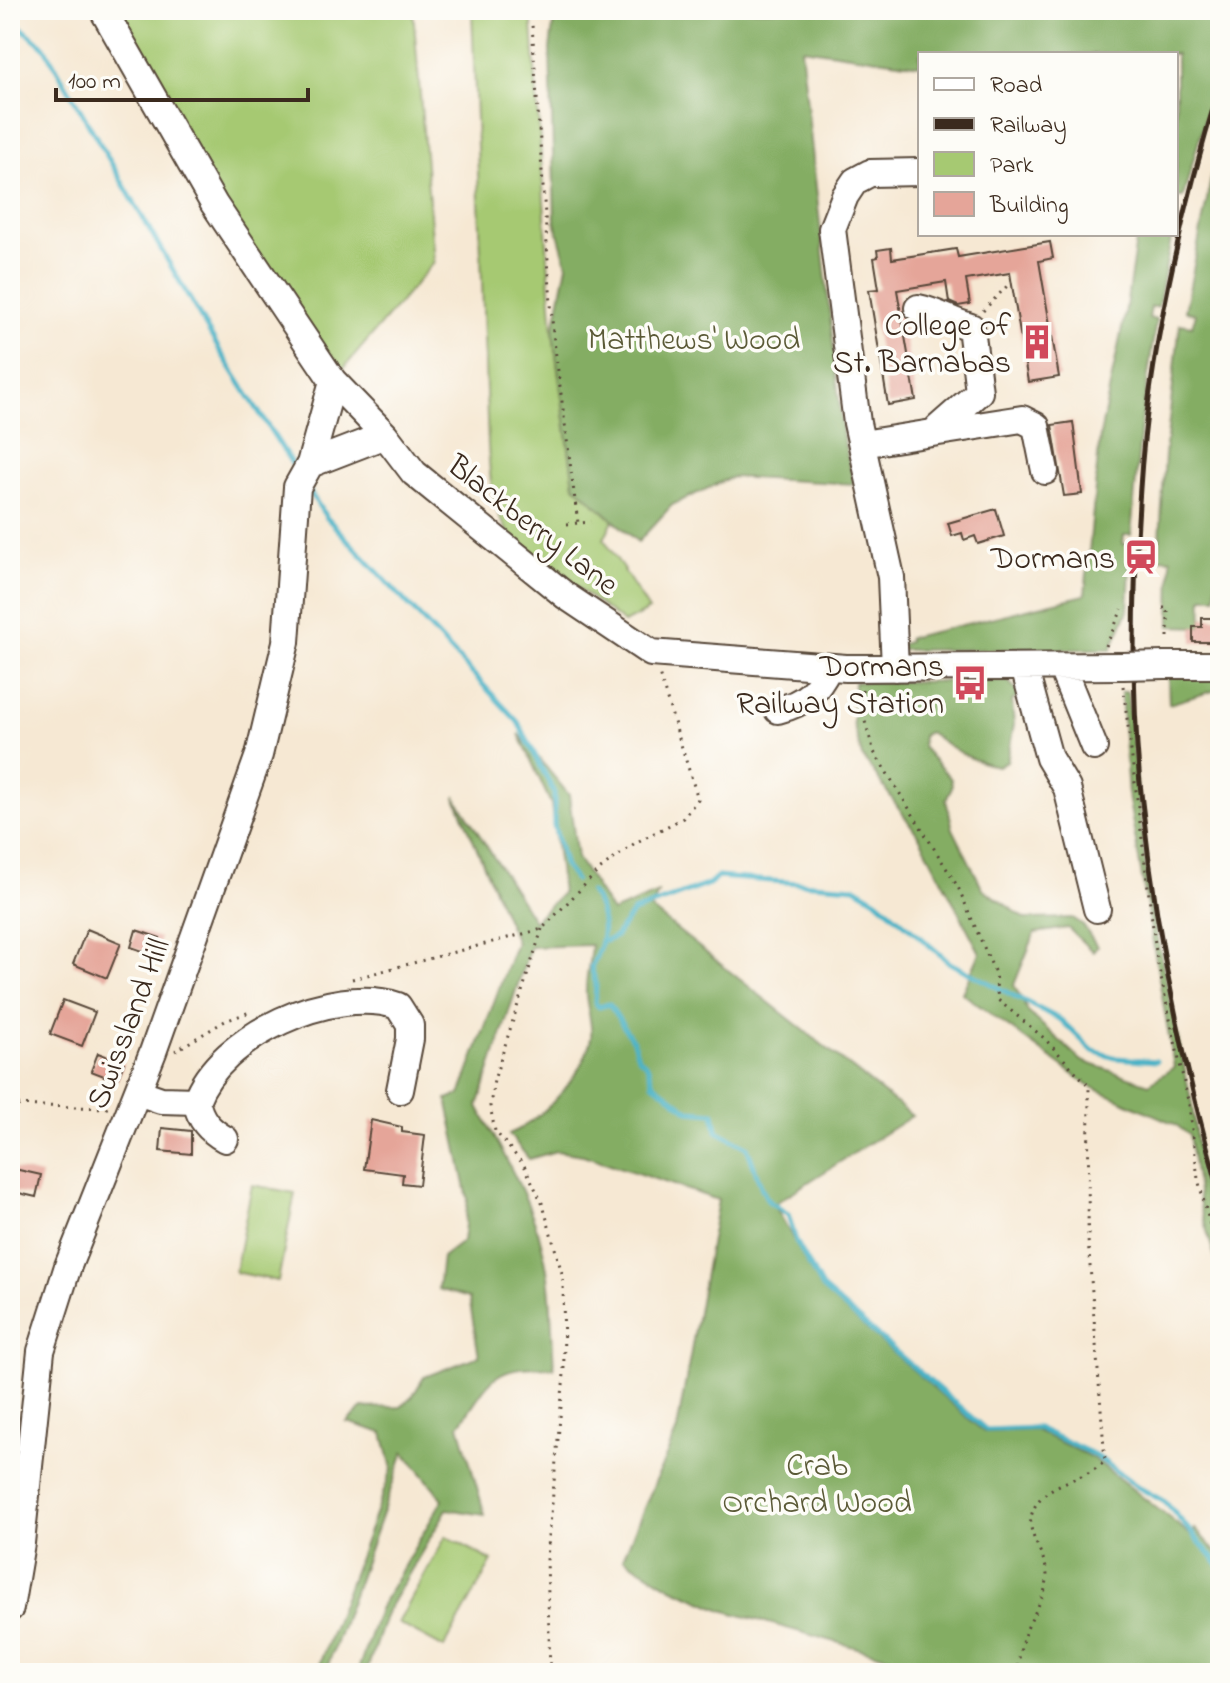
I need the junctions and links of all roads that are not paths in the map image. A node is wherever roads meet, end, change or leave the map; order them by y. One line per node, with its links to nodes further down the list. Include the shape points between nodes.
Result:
1 (103, 10): 4 (street, Blackberry Lane, via 214,204)
2 (918, 172): 7 (street, via 870,173 855,181 832,229)
3 (918, 308): 5 (street, via 971,327 979,392)
4 (333, 381): 6 (street, Blackberry Lane); 8 (street, Swissland Hill)
5 (935, 430): 7 (street); 9 (street, via 1022,419 1036,426)
6 (385, 435): 8 (street); 11 (street, Blackberry Lane, via 414,473 490,538 651,653)
7 (862, 444): 13 (street, via 891,577)
8 (310, 464): 19 (street, Swissland Hill, via 297,487 286,642 259,755)
9 (1045, 471)
10 (1220, 665): 14 (street, Blackberry Lane, bridge, via 1167,655)
11 (829, 667): 13 (street, Blackberry Lane); 15 (street, via 815,693)
12 (1024, 667): 13 (street, Blackberry Lane); 14 (street, Blackberry Lane); 17 (street, via 1049,758 1067,788)
13 (895, 668)
14 (1062, 668): 16 (street)
15 (778, 710)
16 (1094, 747)
17 (1097, 909)
18 (400, 1090): 20 (street, via 410,1025 398,1006 371,998 334,1003 250,1039 223,1058)
19 (135, 1100): 20 (street); 22 (street, Swissland Hill, via 68,1266 41,1351)
20 (196, 1101): 21 (street, via 211,1131)
21 (225, 1139)
22 (10, 1608)

